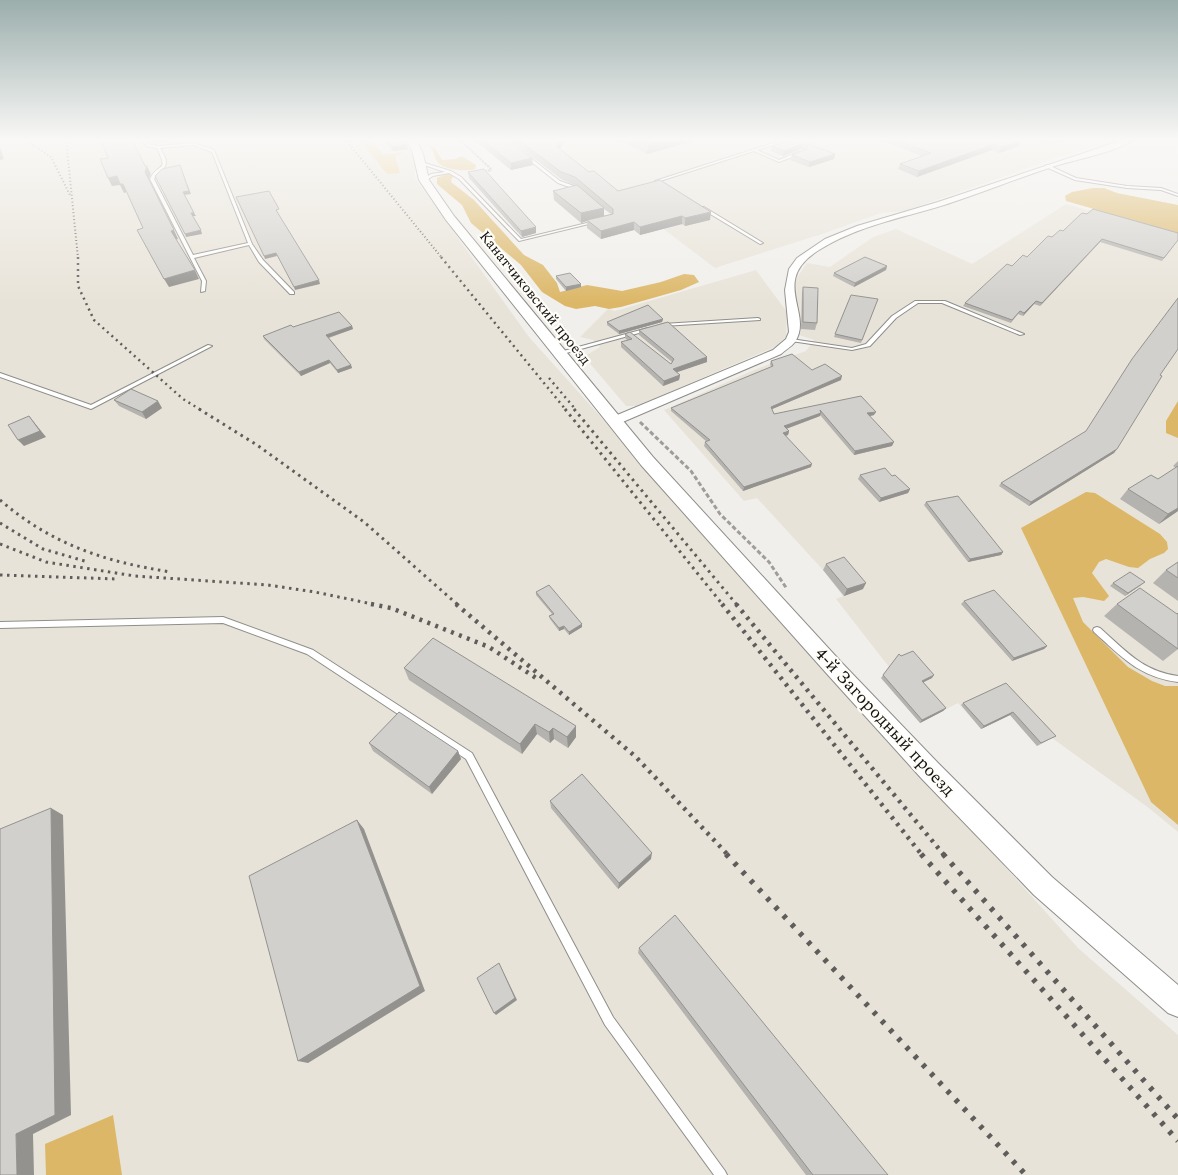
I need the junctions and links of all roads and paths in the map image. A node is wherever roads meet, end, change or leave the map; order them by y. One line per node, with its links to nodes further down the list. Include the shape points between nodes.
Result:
1 (160, 194): 10 (lane)
2 (230, 194): 9 (lane)
3 (433, 194): 21 (street, Канатчиковский проезд)
4 (475, 194): 7 (lane, via 520,240)
5 (967, 194): 19 (street, via 850,232 802,258 791,271)
6 (700, 206): 8 (lane)
7 (602, 221)
8 (761, 243)
9 (250, 244): 10 (lane); 12 (lane, via 261,261)
10 (192, 258): 11 (lane, via 204,281)
11 (203, 291)
12 (292, 293)
13 (758, 319): 15 (lane, via 666,324)
14 (563, 327): 17 (path)
15 (632, 334): 18 (lane); 21 (lane)
16 (1022, 334): 19 (lane, via 943,302 917,302 894,316 868,346 852,350)
17 (569, 337)
18 (639, 340)
19 (791, 340): 23 (street, via 777,352)
20 (210, 346): 22 (lane, via 91,407)
21 (559, 353): 23 (street, Канатчиковский проезд)
22 (0, 375)
23 (623, 417): 27 (street, 4-й Загородный проезд, via 647,461 930,771 1043,886)
24 (0, 625): 28 (lane, via 223,620 310,652 469,756 610,1021)
25 (1097, 630): 26 (lane, via 1142,669 1162,678)
26 (1178, 679)
27 (1178, 1003)
28 (720, 1175)

